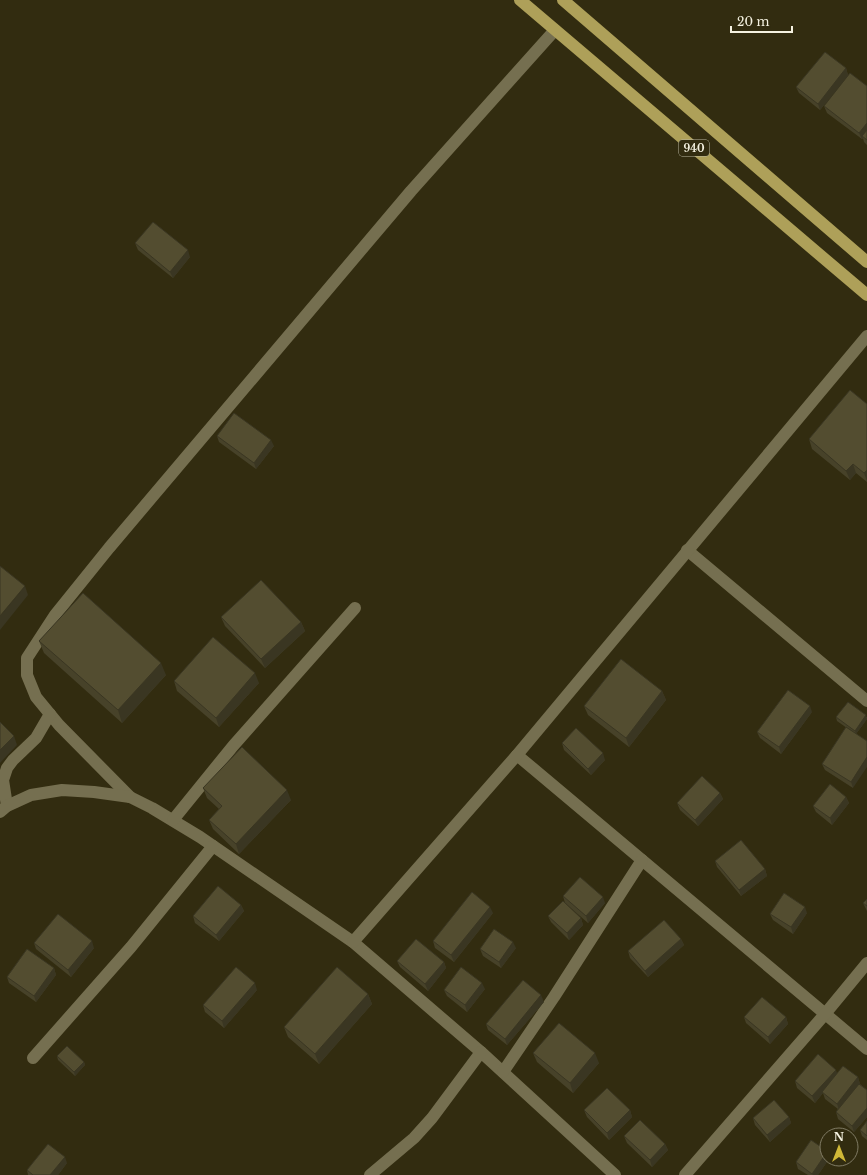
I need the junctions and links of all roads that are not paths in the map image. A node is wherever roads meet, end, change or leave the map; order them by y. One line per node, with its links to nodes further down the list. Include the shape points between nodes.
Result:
1 (520, 0): 3 (highway, 940)
2 (563, 0): 4 (highway, 940)
3 (555, 30): 5 (highway, 940); 10 (street, via 411,191 55,615 27,658 26,665 27,675 36,697)
4 (867, 262)
5 (867, 295)
6 (867, 336): 7 (street)
7 (687, 550): 9 (street); 11 (street)
8 (355, 608): 14 (street, via 233,746)
9 (867, 700)
10 (50, 714): 12 (street); 13 (street, via 36,738 7,768 3,780)
11 (517, 755): 16 (street); 17 (street)
12 (130, 797): 13 (street, via 62,790 31,795); 14 (street)
13 (4, 809)
14 (173, 820): 15 (street)
15 (213, 846): 17 (street); 22 (street, via 131,946)
16 (642, 860): 19 (street); 23 (street)
17 (353, 942): 21 (street)
18 (867, 963): 19 (street)
19 (826, 1014): 20 (street); 26 (street)
20 (867, 1049)
21 (481, 1052): 23 (street); 24 (street, via 414,1138)
22 (33, 1058)
23 (503, 1072): 25 (street)
24 (370, 1175)
25 (615, 1175)
26 (685, 1175)

